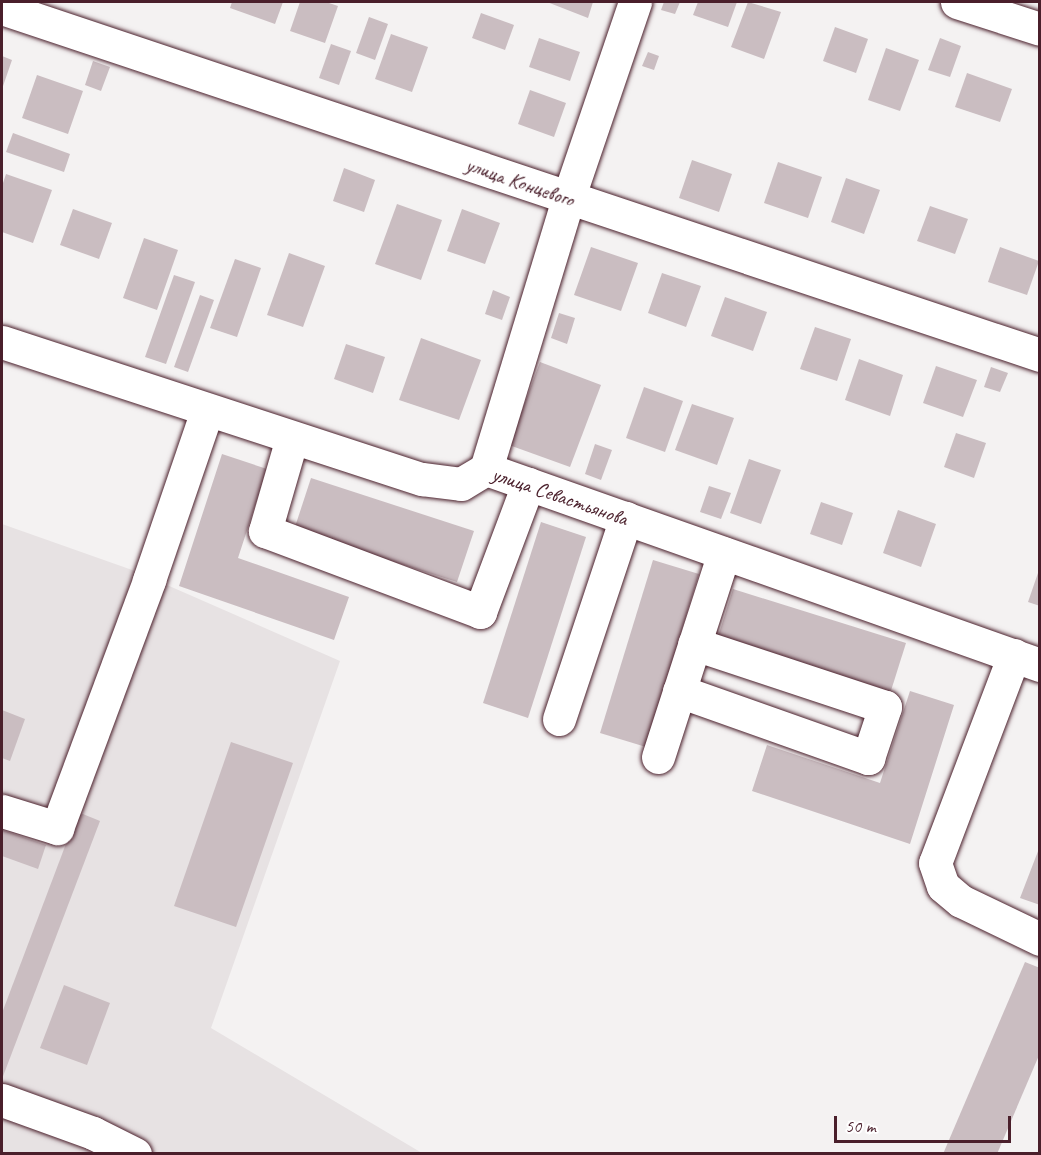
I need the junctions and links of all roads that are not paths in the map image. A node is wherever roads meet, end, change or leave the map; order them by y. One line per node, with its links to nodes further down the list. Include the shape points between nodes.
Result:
1 (635, 2): 5 (street)
2 (957, 2): 4 (street)
3 (2, 8): 5 (street, улица Концевого)
4 (1040, 29)
5 (568, 198): 7 (street, улица Концевого); 10 (street)
6 (2, 342): 8 (street, улица Севастьянова)
7 (1040, 355)
8 (207, 411): 9 (street, улица Севастьянова); 19 (street, via 57,828)
9 (292, 438): 10 (street, улица Севастьянова, via 422,479 461,484); 11 (street, via 265,531 480,612)
10 (486, 469): 11 (street, улица Севастьянова)
11 (528, 484): 12 (street, улица Севастьянова)
12 (626, 518): 13 (street, улица Севастьянова); 17 (street)
13 (724, 552): 14 (street); 15 (street, улица Севастьянова)
14 (694, 644): 16 (street); 16 (street, via 885,707 868,758)
15 (1027, 660): 20 (street, via 935,863 943,886 961,901)
16 (679, 691): 18 (street)
17 (559, 719)
18 (658, 757)
19 (2, 811)
20 (1040, 939)
21 (2, 1100): 22 (street, via 93,1133)
22 (135, 1154)

